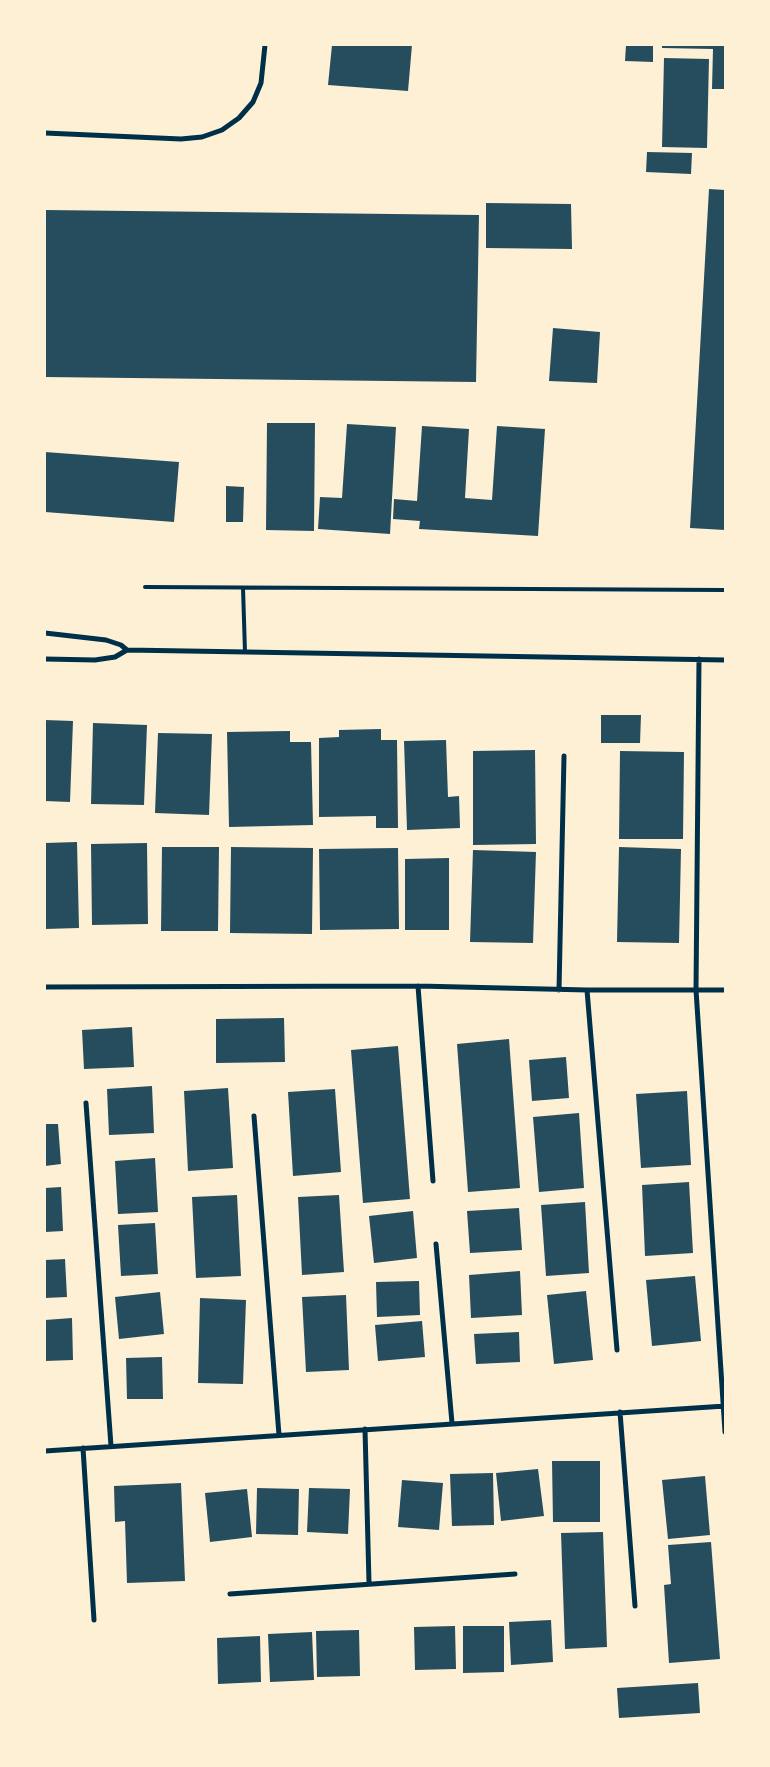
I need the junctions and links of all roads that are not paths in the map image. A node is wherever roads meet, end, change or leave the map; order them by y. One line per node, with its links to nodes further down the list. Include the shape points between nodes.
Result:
1 (265, 45): 2 (street, via 261,83 253,102 222,130 202,137 181,139)
2 (45, 133)
3 (145, 587): 4 (lane)
4 (243, 588): 5 (lane); 8 (lane)
5 (725, 590)
6 (45, 633): 7 (street, via 106,640)
7 (127, 650): 8 (street); 9 (street, via 102,660)
8 (245, 652): 10 (street)
9 (45, 659)
10 (699, 659): 11 (street); 17 (street)
11 (725, 660)
12 (564, 756): 15 (street)
13 (418, 986): 14 (street); 15 (street); 21 (street)
14 (45, 987)
15 (559, 990): 16 (street)
16 (587, 990): 17 (street); 23 (street)
17 (696, 990): 18 (street); 24 (street)
18 (725, 990)
19 (86, 1103): 30 (street)
20 (254, 1116): 29 (street)
21 (433, 1181)
22 (436, 1244): 26 (street)
23 (616, 1350)
24 (724, 1406): 25 (street); 28 (street)
25 (620, 1412): 26 (street); 36 (street)
26 (452, 1423): 27 (street)
27 (365, 1429): 29 (street); 34 (street)
28 (725, 1432)
29 (279, 1435): 30 (street)
30 (111, 1446): 31 (street)
31 (84, 1448): 32 (street); 37 (street)
32 (45, 1451)
33 (515, 1574): 34 (street)
34 (369, 1583): 35 (street)
35 (230, 1594)
36 (635, 1606)
37 (94, 1620)

